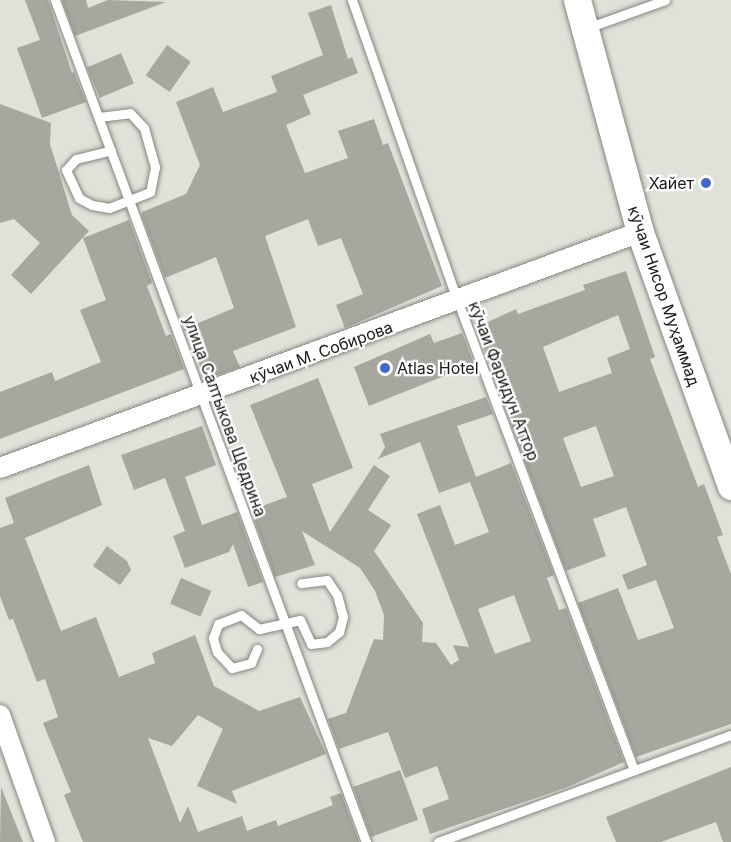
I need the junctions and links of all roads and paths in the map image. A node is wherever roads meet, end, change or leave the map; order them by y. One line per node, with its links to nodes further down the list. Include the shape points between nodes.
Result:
1 (55, 0): 6 (lane, улица Салтыкова Щедрина)
2 (352, 0): 10 (lane, кӯчаи Фаридун Аттор)
3 (577, 0): 5 (street, кӯчаи Нисор Муҳаммад)
4 (665, 0): 5 (lane)
5 (587, 28): 9 (street, кӯчаи Нисор Муҳаммад)
6 (99, 117): 7 (lane, улица Салтыкова Щедрина); 8 (lane, via 130,113 144,128 154,167 150,192)
7 (111, 150): 8 (lane, улица Салтыкова Щедрина); 8 (lane, via 76,159 66,170 79,198 92,205 109,208)
8 (130, 200): 11 (lane, улица Салтыкова Щедрина)
9 (640, 232): 10 (street, кӯчаи М. Собирова); 13 (street, кӯчаи Нисор Муҳаммад)
10 (458, 302): 11 (street, кӯчаи М. Собирова); 19 (lane, кӯчаи Фаридун Аттор)
11 (202, 395): 12 (street, кӯчаи М. Собирова); 15 (lane, улица Салтыкова Щедрина)
12 (0, 468)
13 (731, 486)
14 (301, 583): 15 (lane, via 327,580 337,594 343,617 339,632 327,642 311,644 300,620)
15 (286, 624): 16 (lane, via 259,629 241,615 218,624 213,638 217,652 232,668 251,663); 21 (lane, улица Салтыкова Щедрина)
16 (257, 649)
17 (0, 715): 20 (street)
18 (731, 735): 19 (lane)
19 (634, 770): 22 (lane)
20 (45, 842)
21 (366, 842)
22 (438, 842)

